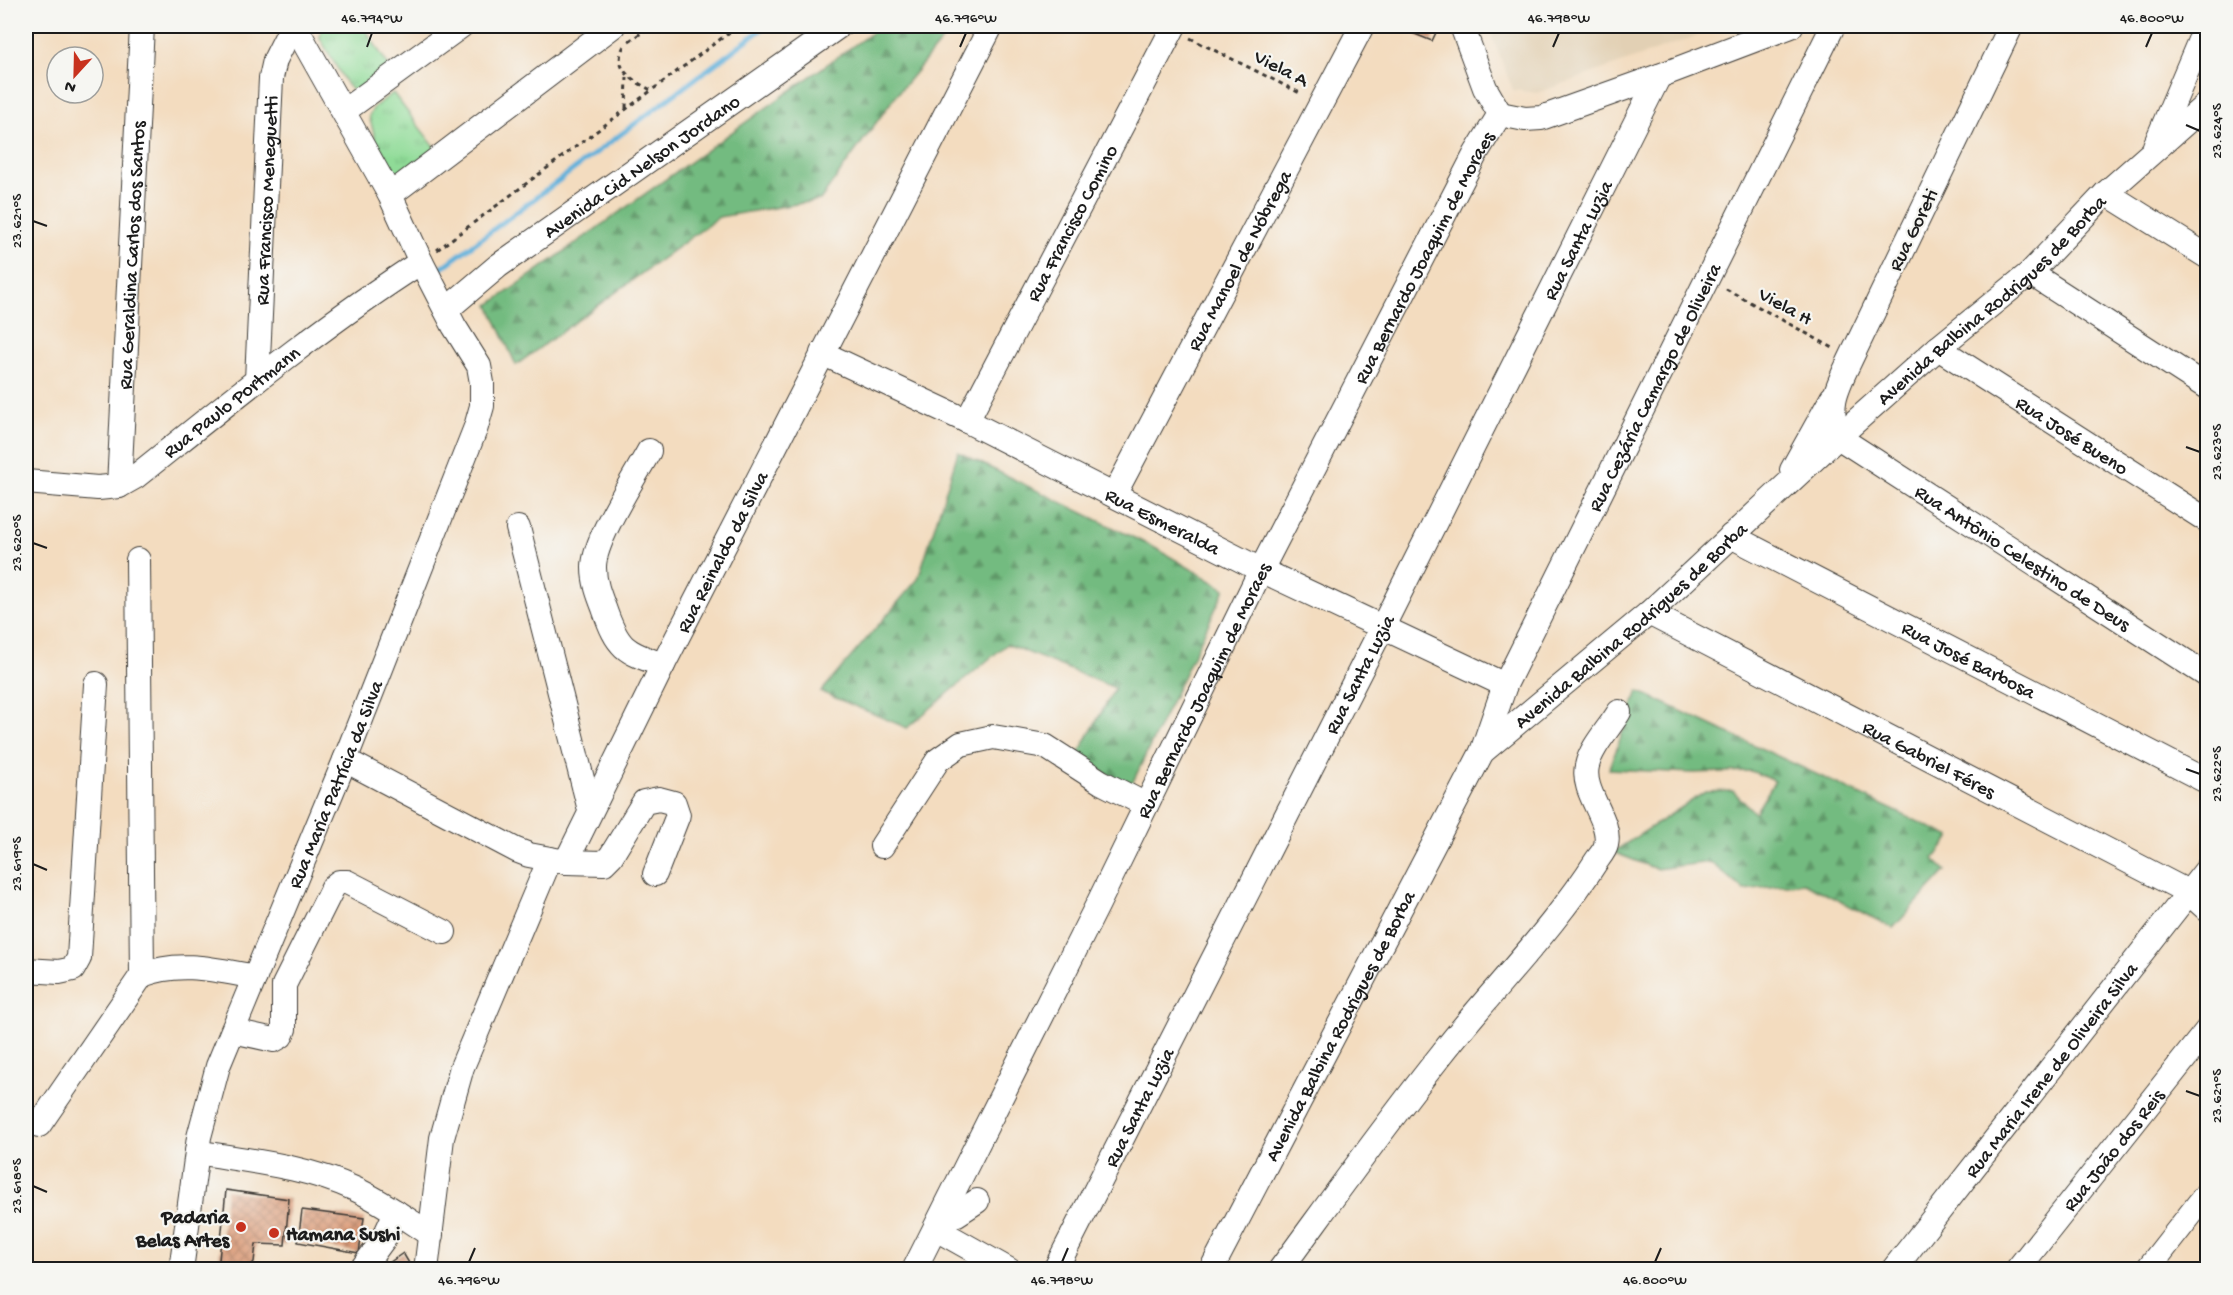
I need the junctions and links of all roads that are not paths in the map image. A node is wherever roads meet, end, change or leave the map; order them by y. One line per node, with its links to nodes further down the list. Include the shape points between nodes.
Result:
1 (142, 26): 34 (street, Rua Geraldina Carlos dos Santos)
2 (294, 26): 15 (street, Rua Maria Patrícia da Silva); 27 (street, Rua Francisco Meneguetti, via 275,60 271,78)
3 (461, 26): 15 (street)
4 (613, 26): 20 (street)
5 (839, 26): 24 (street, Avenida Cid Nelson Jordano, via 498,266)
6 (991, 26): 26 (street, Rua Reinaldo da Silva)
7 (1362, 26): 36 (street, Rua Manoel de Nóbrega)
8 (1462, 26): 17 (street, via 1485,88)
9 (1791, 26): 14 (street)
10 (1833, 26): 47 (street, Rua Cezária Camargo de Oliveira)
11 (2011, 26): 29 (street, Rua Goreti)
12 (2206, 26): 18 (street)
13 (1173, 27): 30 (street, Rua Francisco Comino)
14 (1659, 76): 17 (street, via 1541,118); 43 (street, Rua Santa Luzia)
15 (344, 111): 20 (street, Rua Maria Patrícia da Silva)
16 (2204, 113): 18 (street, Avenida Balbina Rodrigues de Borba)
17 (1500, 114): 41 (street, Rua Bernardo Joaquim de Moraes, via 1476,153)
18 (2153, 151): 19 (street, Avenida Balbina Rodrigues de Borba)
19 (2106, 194): 21 (street); 23 (street, Avenida Balbina Rodrigues de Borba)
20 (390, 195): 22 (street, Rua Maria Patrícia da Silva)
21 (2208, 258)
22 (421, 262): 24 (street, Rua Maria Patrícia da Silva); 27 (street, Rua Paulo Portmann)
23 (2030, 273): 25 (street, Avenida Balbina Rodrigues de Borba); 28 (street)
24 (446, 310): 50 (street, Rua Maria Patrícia da Silva, via 479,366 482,406)
25 (1938, 348): 31 (street, Avenida Balbina Rodrigues de Borba); 37 (street, Rua José Bueno)
26 (822, 353): 30 (street, Rua Esmeralda); 44 (street, Rua Reinaldo da Silva)
27 (257, 380): 34 (street, Rua Paulo Portmann, via 135,477)
28 (2208, 388)
29 (1833, 396): 31 (street, Rua Goreti, via 1832,420); 35 (street)
30 (968, 421): 36 (street, Rua Esmeralda)
31 (1838, 437): 35 (street, Avenida Balbina Rodrigues de Borba); 45 (street, Rua Antônio Celestino de Deus)
32 (649, 451): 44 (street, via 601,540 594,566 596,584 619,644)
33 (26, 482): 34 (street, Rua Paulo Portmann, via 98,489)
34 (118, 486)
35 (1782, 488): 39 (street, Avenida Balbina Rodrigues de Borba)
36 (1113, 495): 41 (street, Rua Esmeralda)
37 (2208, 521)
38 (518, 528): 53 (street)
39 (1731, 536): 42 (street, Avenida Balbina Rodrigues de Borba); 51 (street, Rua José Barbosa)
40 (138, 560): 62 (street)
41 (1261, 570): 43 (street, Rua Esmeralda); 52 (street, Rua Bernardo Joaquim de Moraes)
42 (1649, 613): 49 (street, Avenida Balbina Rodrigues de Borba); 58 (street, Rua Gabriel Féres)
43 (1382, 628): 47 (street, Rua Esmeralda); 78 (street, Rua Santa Luzia)
44 (663, 666): 53 (street, Rua Reinaldo da Silva)
45 (2208, 676)
46 (96, 684): 61 (street, via 79,958 73,969)
47 (1505, 685): 49 (street, Rua Cezária Camargo de Oliveira)
48 (1619, 712): 80 (street, via 1587,766 1592,798 1605,830 1606,844 1597,861 1533,947 1442,1054)
49 (1482, 752): 79 (street, Avenida Balbina Rodrigues de Borba)
50 (345, 760): 55 (street, via 516,850); 63 (street, Rua Maria Patrícia da Silva)
51 (2208, 782)
52 (1146, 805): 54 (street, via 1045,746 993,736 961,744 938,760); 71 (street, Rua Bernardo Joaquim de Moraes)
53 (590, 810): 55 (street, Rua Reinaldo da Silva)
54 (882, 846)
55 (558, 860): 57 (street, via 604,863 644,802 659,799 674,803 678,815); 72 (street, Rua Reinaldo da Silva, via 462,1067 442,1138)
56 (2208, 868): 58 (street, Rua Maria Irene de Oliveira Silva)
57 (655, 874)
58 (2188, 892): 59 (street, Rua Gabriel Féres); 81 (street, Rua Maria Irene de Oliveira Silva)
59 (2208, 910)
60 (444, 932): 65 (street, via 347,882 339,882 284,985 281,1036 274,1040)
61 (26, 970)
62 (142, 975): 63 (street, via 159,968 190,966); 66 (street)
63 (255, 977): 65 (street, Rua Maria Patrícia da Silva)
64 (2208, 1029): 82 (street, Rua João dos Reis)
65 (233, 1030): 67 (street, Rua Maria Patrícia da Silva, via 218,1066)
66 (39, 1125)
67 (197, 1152): 70 (street, via 277,1165 325,1178 355,1189); 73 (street, Rua Maria Patrícia da Silva)
68 (2208, 1192): 83 (street)
69 (977, 1201): 71 (street)
70 (396, 1212): 72 (street); 74 (street, via 383,1240)
71 (938, 1224): 76 (street, Rua Bernardo Joaquim de Moraes); 77 (street)
72 (431, 1235): 75 (street, Rua Reinaldo da Silva)
73 (181, 1269)
74 (361, 1269)
75 (426, 1269)
76 (914, 1269)
77 (1009, 1269)
78 (1055, 1269)
79 (1211, 1269)
80 (1280, 1269)
81 (1893, 1269)
82 (2017, 1269)
83 (2147, 1269)

